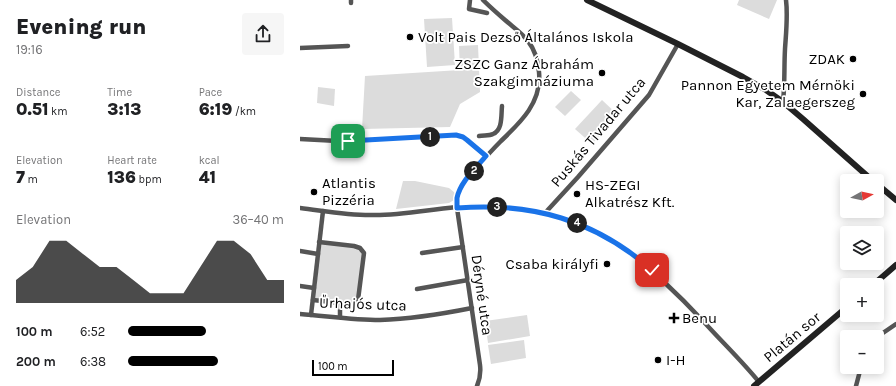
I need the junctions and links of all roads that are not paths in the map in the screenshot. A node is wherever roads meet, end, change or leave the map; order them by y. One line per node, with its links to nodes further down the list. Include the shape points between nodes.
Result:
1 (470, 0): 6 (street, via 469,9)
2 (483, 0): 14 (street, Déryné utca, via 527,40 536,56 539,74 537,96 527,114)
3 (587, 0): 5 (street)
4 (786, 0): 10 (street)
5 (595, 2): 7 (street)
6 (487, 13)
7 (678, 44): 10 (street, via 743,77); 21 (street, Puskás Tivadar utca, via 649,95)
8 (348, 46): 9 (street)
9 (300, 48)
10 (783, 102): 15 (street)
11 (502, 106): 12 (street, via 500,128 494,134)
12 (480, 136)
13 (300, 139): 14 (street, via 338,141 456,135 463,137)
14 (486, 156): 19 (street, Déryné utca, via 459,191)
15 (865, 174)
16 (884, 190): 17 (street)
17 (896, 200)
18 (300, 208): 20 (street)
19 (457, 208): 20 (street, via 376,215); 21 (street, via 477,206); 23 (street, Déryné utca)
20 (323, 211): 22 (street)
21 (544, 213): 43 (street, via 593,230 640,259 681,298)
22 (319, 242): 26 (street); 34 (street, via 354,246 364,253 358,300 354,304)
23 (463, 247): 25 (street); 29 (street, Déryné utca)
24 (300, 251): 26 (street)
25 (422, 253)
26 (318, 254): 31 (street)
27 (896, 265): 28 (street)
28 (881, 278)
29 (468, 280): 32 (street); 35 (street, Déryné utca)
30 (300, 286): 31 (street)
31 (314, 288): 33 (street)
32 (417, 289)
33 (313, 300): 34 (street); 38 (street)
34 (340, 304): 39 (street)
35 (472, 308): 39 (street, Űrhajós utca, via 407,318); 44 (street, Déryné utca, via 481,372)
36 (840, 313): 43 (street, Platán sor)
37 (300, 314): 38 (street, Űrhajós utca)
38 (311, 315): 39 (street, Űrhajós utca)
39 (340, 317)
40 (896, 324): 41 (street)
41 (884, 332)
42 (859, 374): 45 (street)
43 (757, 384)
44 (477, 386)
45 (856, 386)

